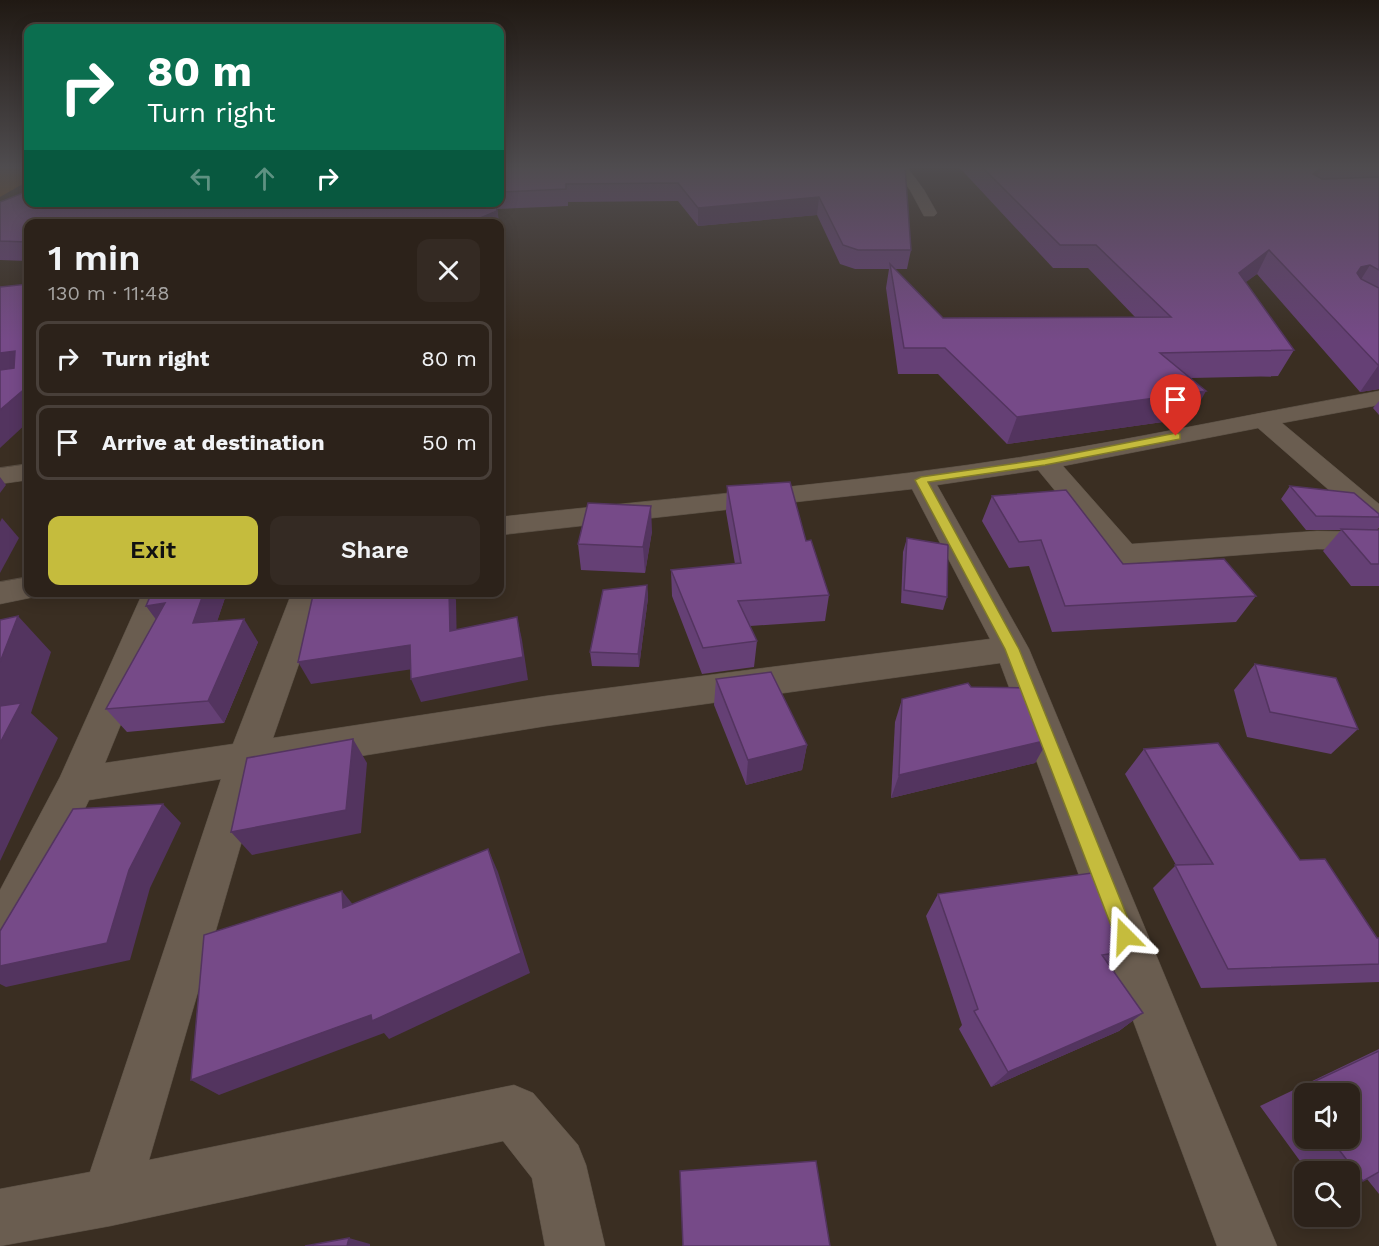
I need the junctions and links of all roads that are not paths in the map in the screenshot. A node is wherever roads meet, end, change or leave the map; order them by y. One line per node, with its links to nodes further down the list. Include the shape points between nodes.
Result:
1 (1379, 399): 2 (street)
2 (1264, 420): 3 (street); 7 (street)
3 (1045, 462): 6 (street); 9 (street, via 1124,554 1317,540)
4 (24, 473): 5 (street)
5 (0, 476)
6 (921, 480): 8 (street, via 842,492); 14 (street)
7 (1379, 519)
8 (504, 526)
9 (1379, 541)
10 (24, 589): 11 (street)
11 (0, 593)
12 (157, 597): 16 (street)
13 (306, 597): 15 (street)
14 (1012, 649): 15 (street, via 558,709); 21 (street)
15 (247, 758): 16 (street); 18 (street)
16 (76, 785): 17 (street)
17 (0, 937)
18 (110, 1197): 19 (street); 20 (street, via 514,1112 558,1165)
19 (1, 1219)
20 (576, 1246)
21 (1247, 1246)

